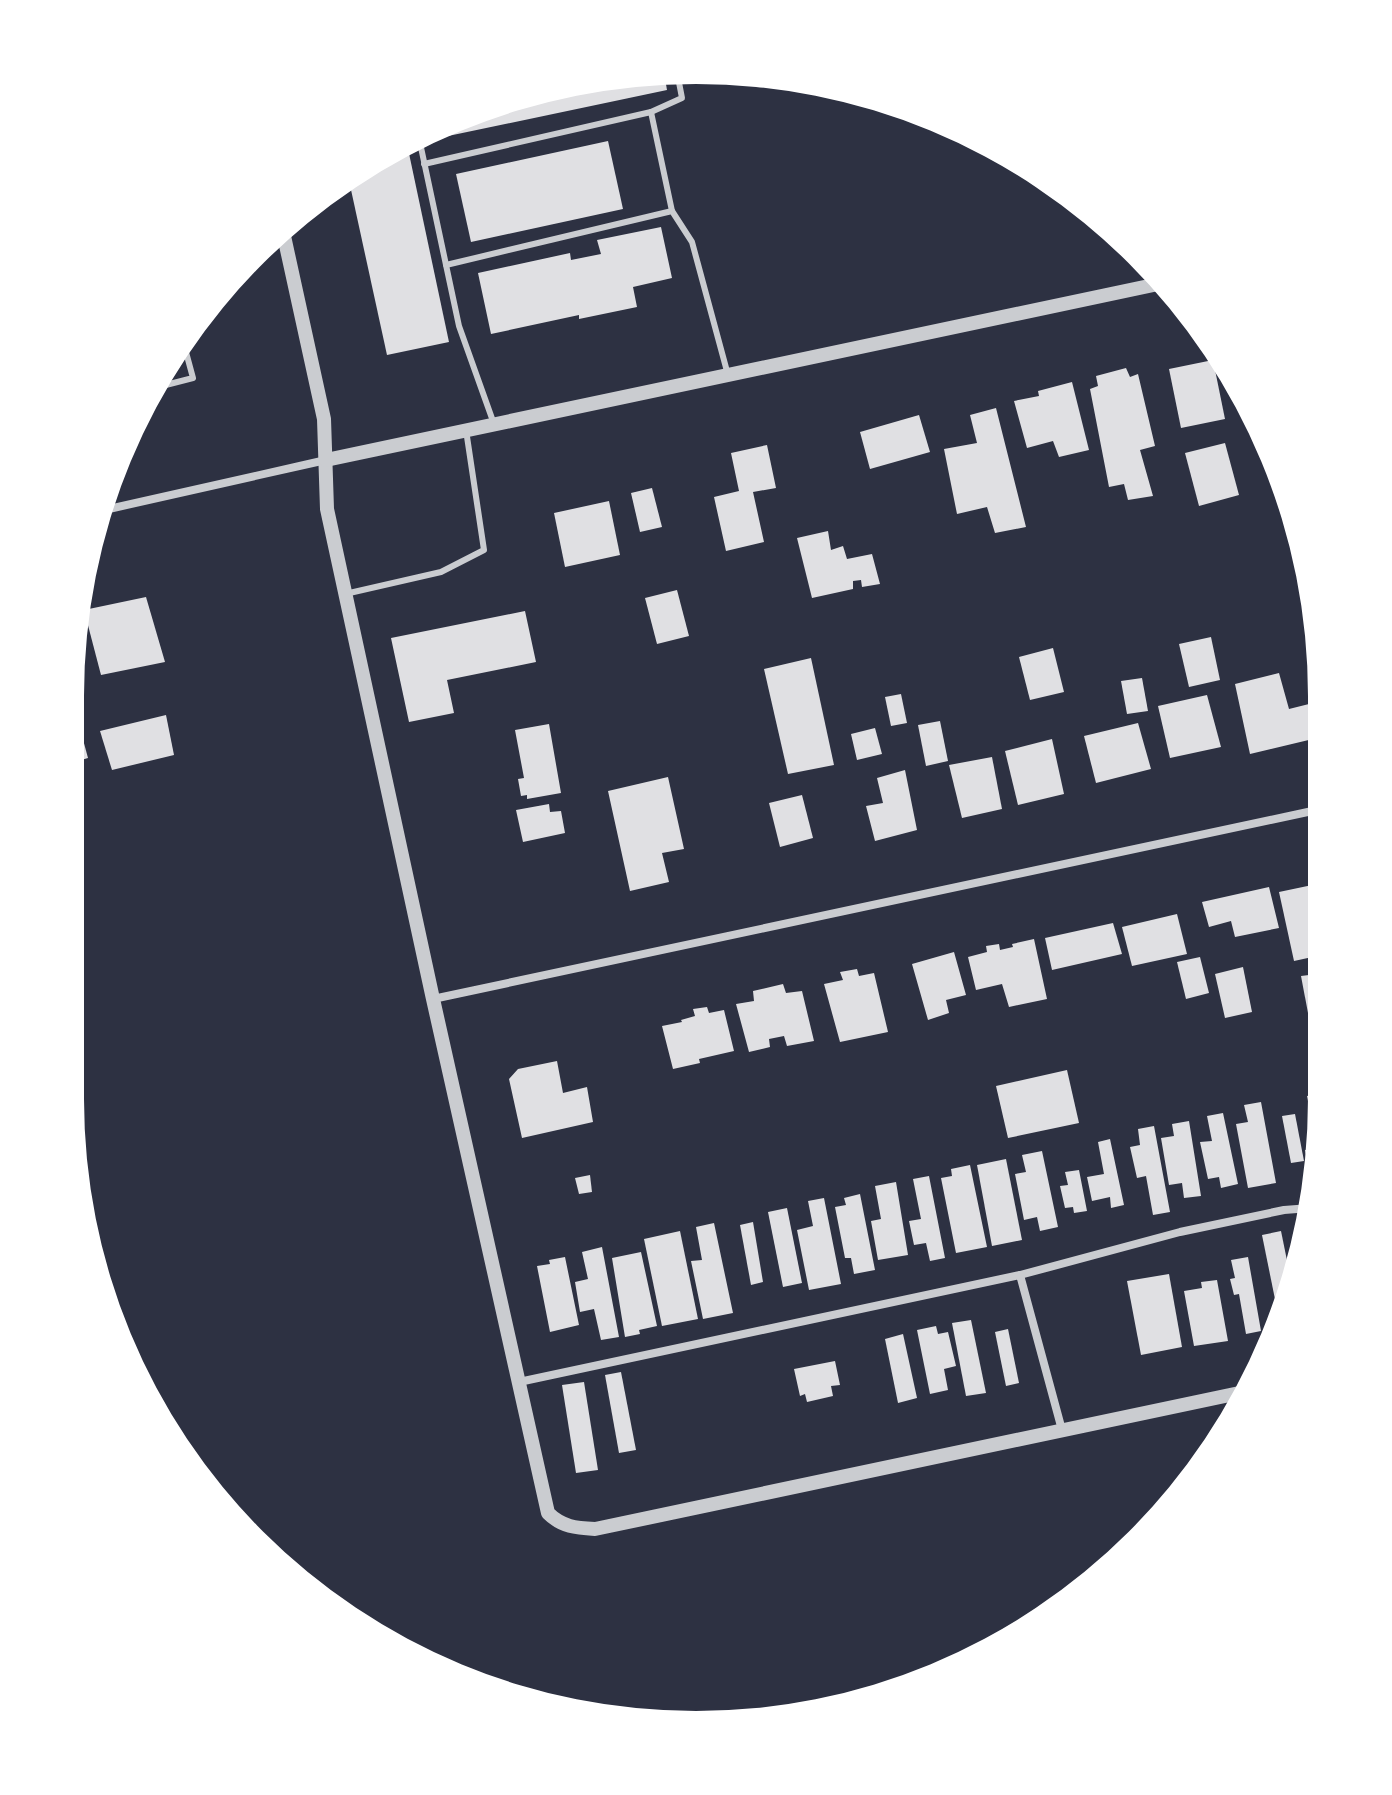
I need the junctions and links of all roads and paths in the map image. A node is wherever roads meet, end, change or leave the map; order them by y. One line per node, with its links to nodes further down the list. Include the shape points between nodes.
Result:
1 (679, 84): 2 (lane, via 682,98)
2 (651, 112): 4 (lane); 5 (lane)
3 (421, 149): 4 (lane)
4 (424, 164): 7 (lane)
5 (672, 211): 7 (lane); 10 (lane, via 692,242)
6 (285, 242): 14 (street, via 324,419)
7 (446, 265): 12 (lane, via 459,326)
8 (1150, 286): 10 (street)
9 (187, 356): 11 (lane, via 193,378)
10 (728, 375): 12 (street)
11 (170, 384)
12 (494, 424): 13 (street)
13 (466, 430): 14 (street); 16 (lane, via 484,550 441,572)
14 (326, 460): 15 (street); 16 (street, via 327,509)
15 (113, 508)
16 (345, 594): 18 (street)
17 (1308, 812): 18 (street)
18 (433, 999): 21 (street)
19 (1298, 1209): 20 (street, via 1180,1232)
20 (1020, 1275): 21 (street); 23 (street)
21 (519, 1382): 23 (street, via 548,1513 568,1527 595,1529)
22 (1232, 1395): 23 (street)
23 (1062, 1430)

